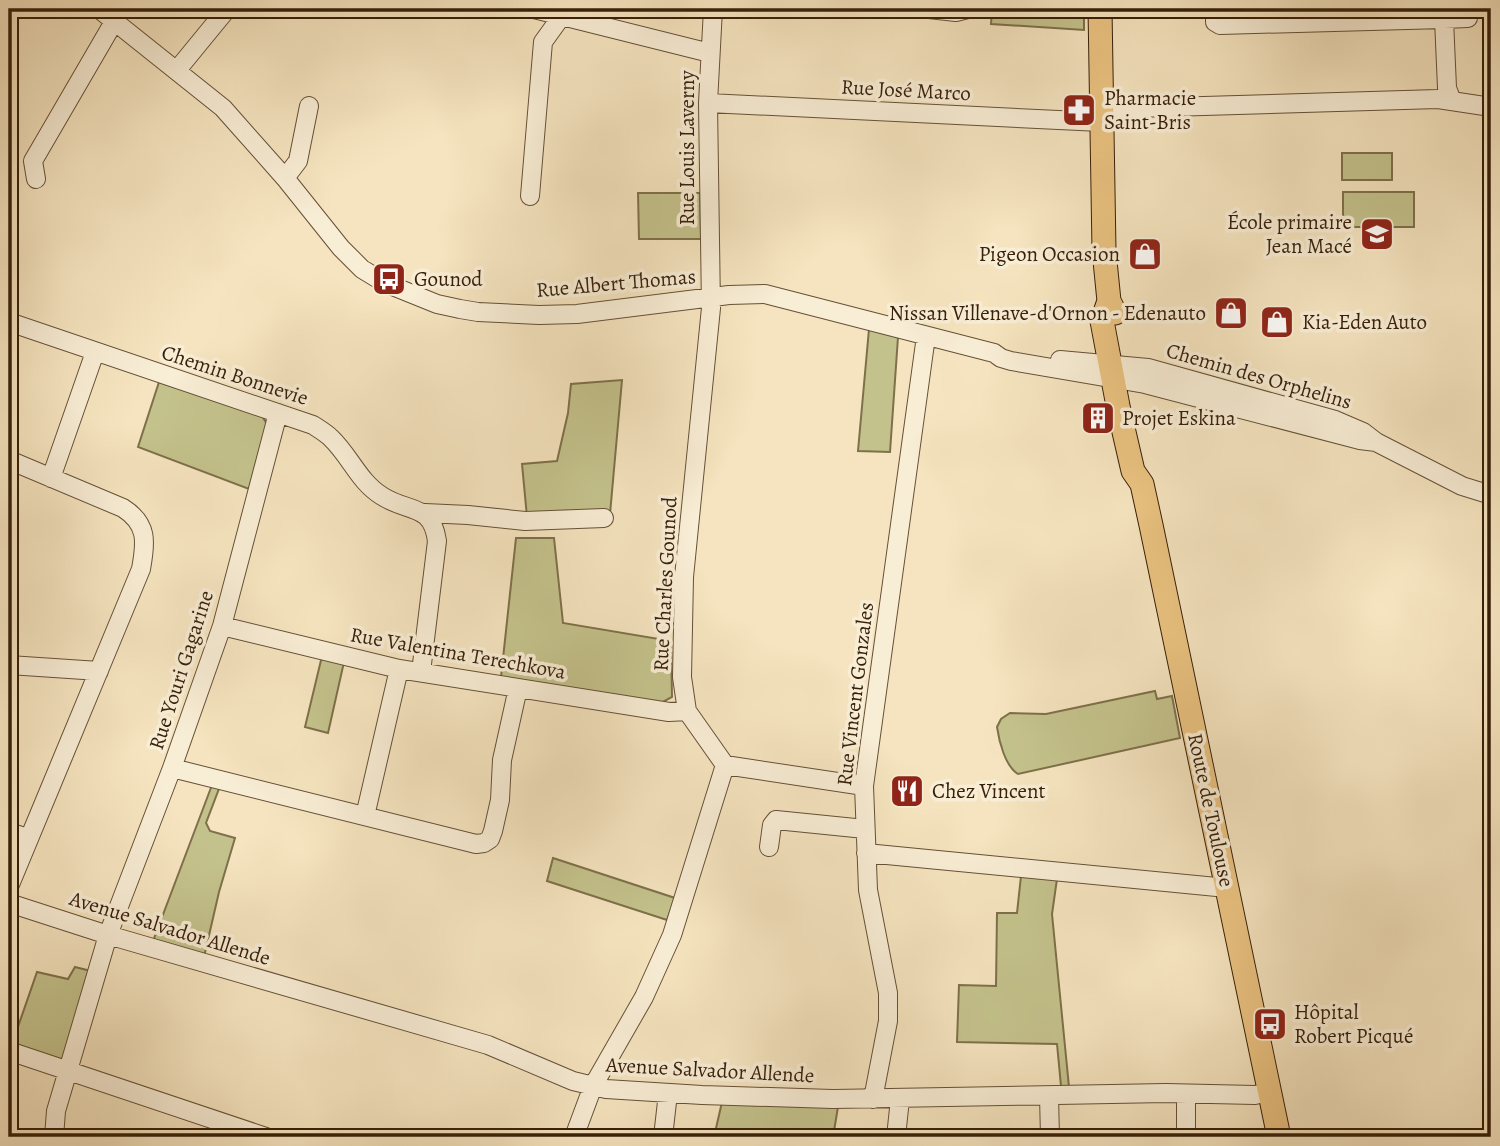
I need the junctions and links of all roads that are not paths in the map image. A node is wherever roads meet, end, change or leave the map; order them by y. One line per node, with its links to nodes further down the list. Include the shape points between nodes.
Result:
1 (99, 9): 12 (street, Rue Albert Thomas)
2 (227, 9): 14 (street)
3 (534, 9): 9 (street, Rue Louis Laverny)
4 (713, 9): 13 (street)
5 (929, 9): 6 (street)
6 (968, 9)
7 (1100, 9): 19 (main road, Route de Toulouse)
8 (1215, 9): 11 (street, via 1220,25)
9 (561, 17): 13 (street, Rue Louis Laverny); 22 (street, via 543,42)
10 (1468, 18): 11 (street)
11 (1444, 19): 15 (street, via 1447,88)
12 (115, 20): 14 (street, Rue Albert Thomas); 21 (street, via 33,161)
13 (710, 53): 16 (street, Rue Louis Laverny)
14 (177, 70): 20 (street, Rue Albert Thomas, via 223,108)
15 (1452, 101): 18 (street, Rue José Marco); 19 (street, Rue José Marco)
16 (708, 103): 19 (street, Rue José Marco); 23 (street, Rue Louis Laverny)
17 (309, 106): 20 (street, via 298,161)
18 (1491, 107)
19 (1101, 116): 27 (main road, Route de Toulouse, via 1109,301 1102,321)
20 (285, 178): 23 (street, Rue Albert Thomas, via 362,269 437,304 478,312 539,314)
21 (36, 179)
22 (530, 196)
23 (711, 297): 25 (street, Rue Albert Thomas, via 765,294); 40 (street, Rue Charles Gounod, via 684,577 682,677)
24 (9, 322): 26 (street, Chemin Bonnevie)
25 (926, 336): 27 (street, Rue Albert Thomas, via 994,353); 43 (street, Rue Vincent Gonzales)
26 (95, 352): 28 (street, Chemin Bonnevie); 30 (street)
27 (1119, 372): 31 (street, Chemin des Orphelins, via 1170,390 1376,442 1462,486); 51 (main road, Route de Toulouse, via 1133,471 1142,484)
28 (278, 413): 32 (street, Chemin Bonnevie, via 313,425 332,439 369,487 384,498); 34 (street, Rue Youri Gagarine)
29 (9, 460): 30 (street)
30 (51, 478): 37 (street, via 134,514 144,536 141,569)
31 (1491, 495)
32 (425, 513): 33 (street, Chemin Bonnevie, via 525,521); 38 (street, via 435,525 437,541)
33 (604, 518)
34 (222, 626): 36 (street, Rue Valentina Terechkova); 42 (street, Rue Youri Gagarine)
35 (9, 665): 37 (street)
36 (399, 670): 38 (street, Rue Valentina Terechkova); 44 (street)
37 (99, 671): 47 (street)
38 (421, 672): 39 (street, Rue Valentina Terechkova)
39 (518, 688): 40 (street, Rue Valentina Terechkova, via 668,712); 44 (street, via 490,839 475,844)
40 (687, 711): 41 (street, Rue Charles Gounod)
41 (725, 765): 43 (street); 56 (street, via 672,935 644,997)
42 (172, 768): 44 (street); 53 (street, Rue Youri Gagarine)
43 (864, 786): 45 (street, Rue Vincent Gonzales)
44 (365, 816)
45 (865, 829): 48 (street, via 776,820); 49 (street, Rue Vincent Gonzales)
46 (9, 832): 47 (street)
47 (28, 838): 50 (street)
48 (769, 847)
49 (866, 853): 51 (street); 61 (street, Rue Vincent Gonzales, via 870,906 888,993 888,1021)
50 (9, 887)
51 (1227, 888): 58 (main road, Route de Toulouse)
52 (9, 903): 53 (street, Avenue Salvador Allende)
53 (108, 935): 55 (street, Rue Youri Gagarine); 56 (street, Avenue Salvador Allende, via 476,1041)
54 (9, 1051): 55 (street)
55 (68, 1071): 63 (street, Rue Youri Gagarine); 64 (street)
56 (593, 1086): 57 (street, Avenue Salvador Allende); 65 (street)
57 (668, 1093): 61 (street, Avenue Salvador Allende); 66 (street)
58 (1269, 1093): 59 (street, Avenue Salvador Allende); 70 (main road, Route de Toulouse)
59 (1186, 1095): 60 (street, Avenue Salvador Allende); 69 (street)
60 (1049, 1096): 62 (street, Avenue Salvador Allende); 68 (street)
61 (873, 1099): 62 (street, Avenue Salvador Allende)
62 (900, 1099): 67 (street)
63 (54, 1137)
64 (266, 1137)
65 (574, 1137)
66 (663, 1137)
67 (895, 1137)
68 (1050, 1137)
69 (1186, 1137)
70 (1279, 1137)

